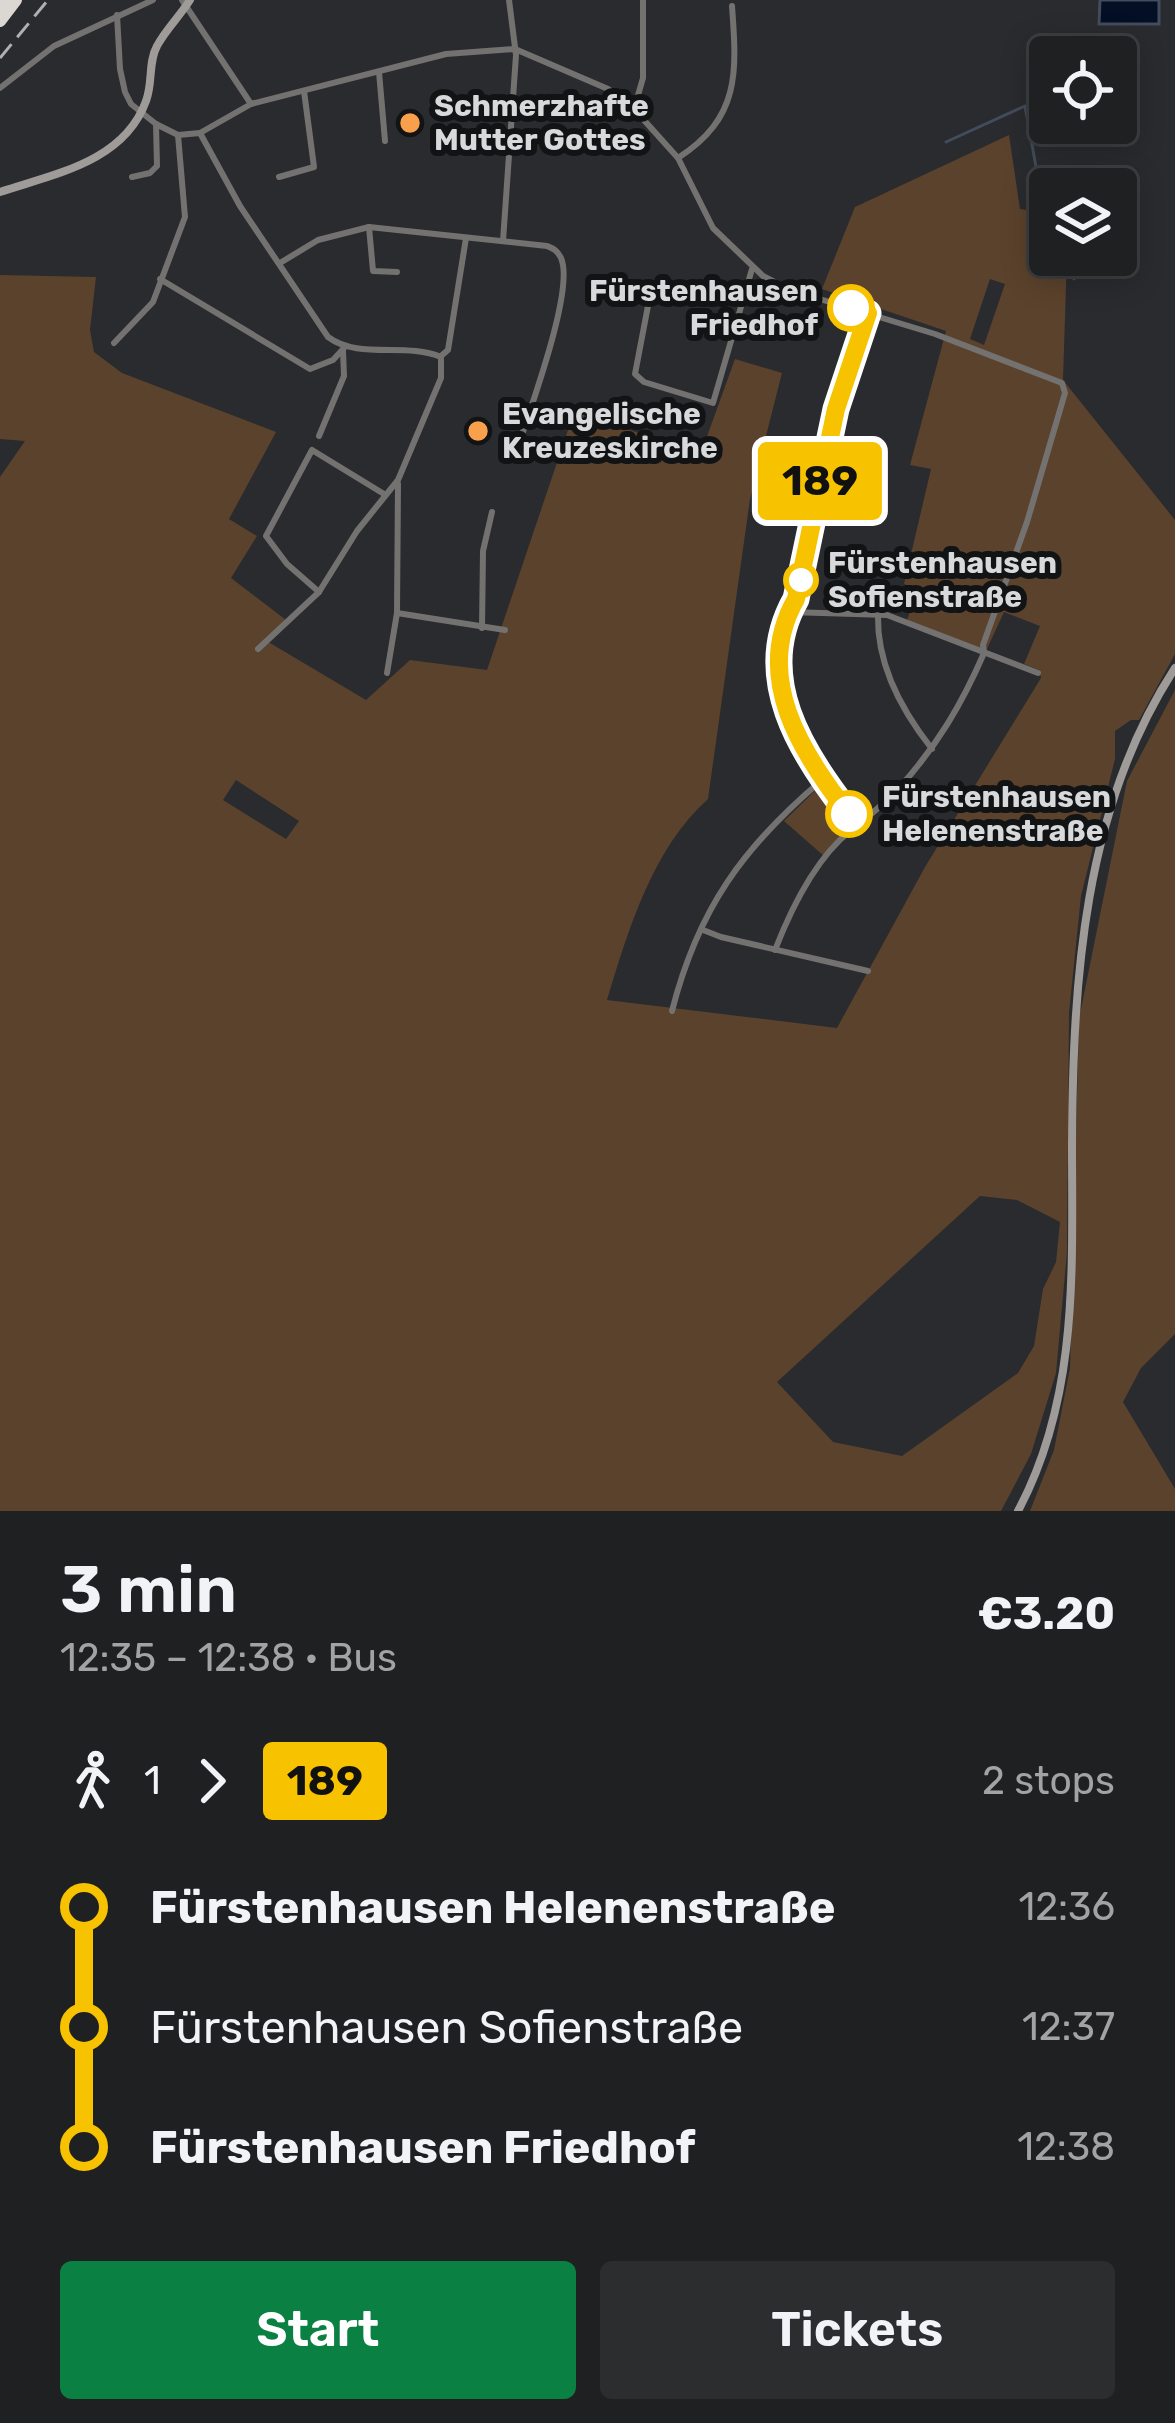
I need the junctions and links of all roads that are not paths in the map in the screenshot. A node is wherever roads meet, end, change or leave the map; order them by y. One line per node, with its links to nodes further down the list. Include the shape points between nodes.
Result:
1 (16, 0): 10 (highway)
2 (124, 0): 8 (street)
3 (153, 0): 8 (street)
4 (509, 0): 11 (street)
5 (643, 0): 16 (street, via 643,78)
6 (187, 2): 15 (street); 17 (main road, via 156,47)
7 (732, 6): 22 (street, via 725,112)
8 (130, 9): 9 (street)
9 (117, 15): 13 (street, via 54,46); 17 (street, via 125,92)
10 (0, 21)
11 (515, 49): 12 (street); 16 (street, via 608,89); 30 (street)
12 (379, 72): 14 (street); 21 (street)
13 (0, 88)
14 (304, 91): 15 (street); 23 (street)
15 (251, 104): 19 (street)
16 (634, 109): 22 (street)
17 (140, 113): 18 (street); 27 (main road, via 92,161)
18 (156, 124): 20 (street); 24 (street, via 157,166)
19 (200, 133): 20 (street); 31 (street)
20 (178, 136): 34 (street, via 186,210)
21 (385, 141)
22 (679, 158): 32 (street, via 713,228)
23 (314, 167): 25 (street); 26 (street)
24 (132, 177)
25 (279, 177)
26 (316, 179)
27 (0, 191)
28 (369, 227): 29 (street); 31 (street, via 318,240); 33 (street, via 373,272)
29 (466, 238): 30 (street); 39 (street)
30 (503, 241): 41 (street, via 547,246 563,264 553,336)
31 (280, 263): 38 (street)
32 (752, 269): 35 (street, via 712,404 635,374); 36 (street, via 790,290)
33 (397, 272)
34 (160, 279): 37 (street, via 148,310); 38 (street, via 310,369)
35 (651, 290)
36 (868, 313): 46 (street, via 836,409); 52 (street, via 1062,383)
37 (114, 343)
38 (344, 350): 39 (street); 40 (street, via 344,376)
39 (441, 357): 42 (street, via 444,370)
40 (320, 436)
41 (519, 444)
42 (398, 480): 43 (street); 47 (street)
43 (384, 494): 45 (street); 45 (street, via 312,450 266,536)
44 (492, 512): 49 (street)
45 (320, 592): 51 (street)
46 (789, 612): 48 (street); 57 (street, via 779,654 783,703)
47 (397, 613): 49 (street); 54 (street)
48 (878, 614): 52 (street); 56 (street, via 887,671)
49 (482, 628): 50 (street)
50 (505, 630)
51 (258, 650)
52 (984, 653): 55 (street); 56 (street)
53 (1175, 668): 63 (main road, via 1134,748 1091,882 1075,1002 1070,1330 1045,1448)
54 (387, 673)
55 (1038, 674)
56 (932, 748): 58 (street)
57 (822, 780): 58 (street); 59 (street, via 754,842)
58 (858, 826): 60 (street, via 805,887)
59 (703, 930): 60 (street); 62 (street)
60 (775, 950): 61 (street)
61 (868, 971)
62 (671, 1011)
63 (1018, 1511)

